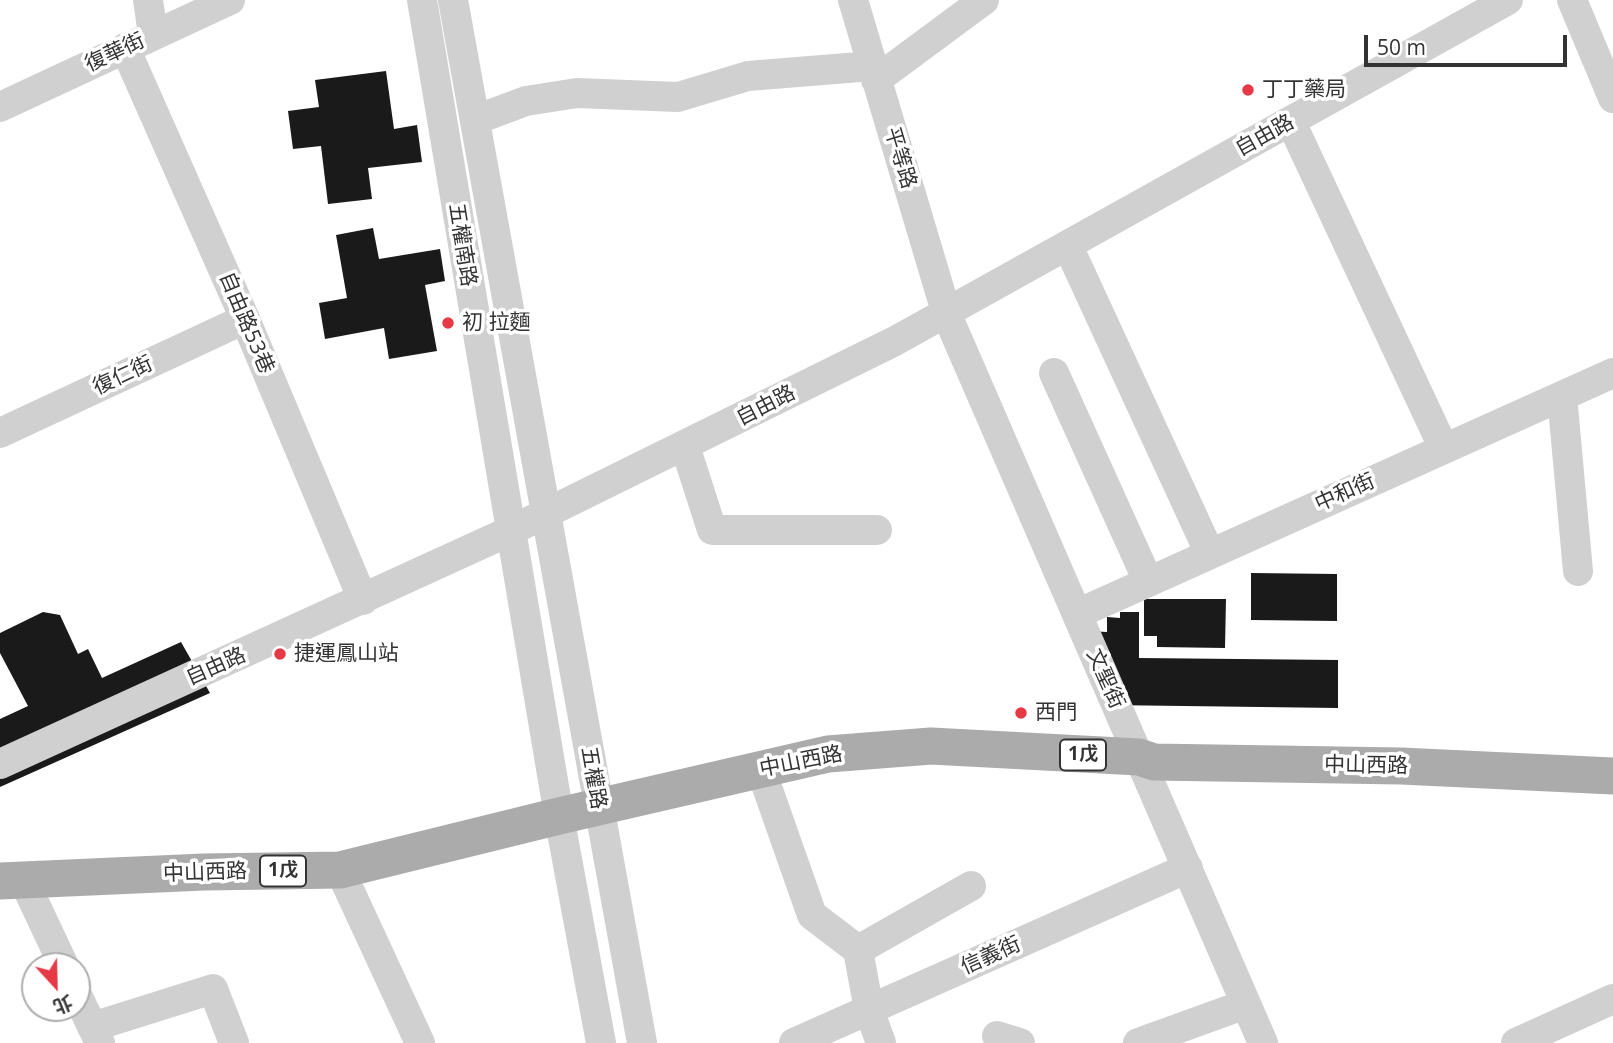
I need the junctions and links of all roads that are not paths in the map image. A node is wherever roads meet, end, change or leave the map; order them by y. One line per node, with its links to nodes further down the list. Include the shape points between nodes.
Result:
1 (148, 0): 9 (street)
2 (230, 0): 9 (street, 復華街)
3 (422, 0): 27 (street, 五權南路)
4 (453, 0): 14 (street, 五權南路)
5 (853, 0): 11 (street, 平等路)
6 (984, 0): 11 (street)
7 (1508, 0): 15 (street, 自由路)
8 (1572, 0): 12 (street)
9 (153, 35): 10 (street, 復華街)
10 (125, 48): 13 (street, 復華街); 18 (street, 自由路53巷)
11 (874, 73): 14 (street, via 748,76 678,97 577,93 526,101); 17 (street, 平等路)
12 (1613, 98)
13 (0, 107)
14 (475, 120): 25 (street, 五權南路)
15 (1291, 122): 16 (street, 自由路); 24 (street)
16 (1068, 246): 17 (street, 自由路); 28 (street)
17 (947, 315): 23 (street, 自由路); 32 (street, 文聖街)
18 (245, 319): 22 (street, 復仁街); 31 (street, 自由路53巷)
19 (1054, 373): 30 (street)
20 (1613, 373): 21 (street, 中和街)
21 (1562, 396): 24 (street, 中和街); 29 (street)
22 (0, 433)
23 (685, 446): 25 (street, 自由路); 26 (street, via 712,530)
24 (1444, 449): 28 (street, 中和街)
25 (546, 512): 27 (street, 自由路); 37 (street, 五權路)
26 (877, 530)
27 (510, 531): 31 (street, 自由路); 38 (street, 五權路)
28 (1210, 554): 30 (street, 中和街)
29 (1578, 571)
30 (1149, 581): 32 (street, 中和街)
31 (363, 600): 34 (street, 自由路)
32 (1077, 614): 33 (street, 文聖街)
33 (1139, 757): 35 (main road, 中山西路 / 1戊, via 931,746 828,754); 36 (main road, 中山西路 / 1戊, via 1154,762 1401,766); 39 (street, 文聖街)
34 (0, 764)
35 (761, 770): 37 (main road, 中山西路 / 1戊); 43 (street, via 812,915)
36 (1613, 776)
37 (598, 807): 38 (main road, 中山西路 / 1戊); 52 (street, 五權路)
38 (559, 816): 40 (main road, 中山西路 / 1戊); 51 (street, 五權路)
39 (1188, 868): 45 (street, 文聖街); 47 (street, 信義街)
40 (340, 870): 41 (main road, 中山西路 / 1戊); 50 (street)
41 (12, 881): 44 (street)
42 (971, 886): 43 (street)
43 (859, 950): 47 (street)
44 (55, 952)
45 (1246, 1004): 55 (street); 56 (street, 文聖街)
46 (1611, 1009): 57 (street)
47 (869, 1010): 53 (street, 信義街); 54 (street)
48 (96, 1035): 49 (street, via 213,989)
49 (234, 1043)
50 (420, 1043)
51 (601, 1043)
52 (642, 1043)
53 (794, 1043)
54 (881, 1043)
55 (1138, 1043)
56 (1263, 1043)
57 (1516, 1043)

